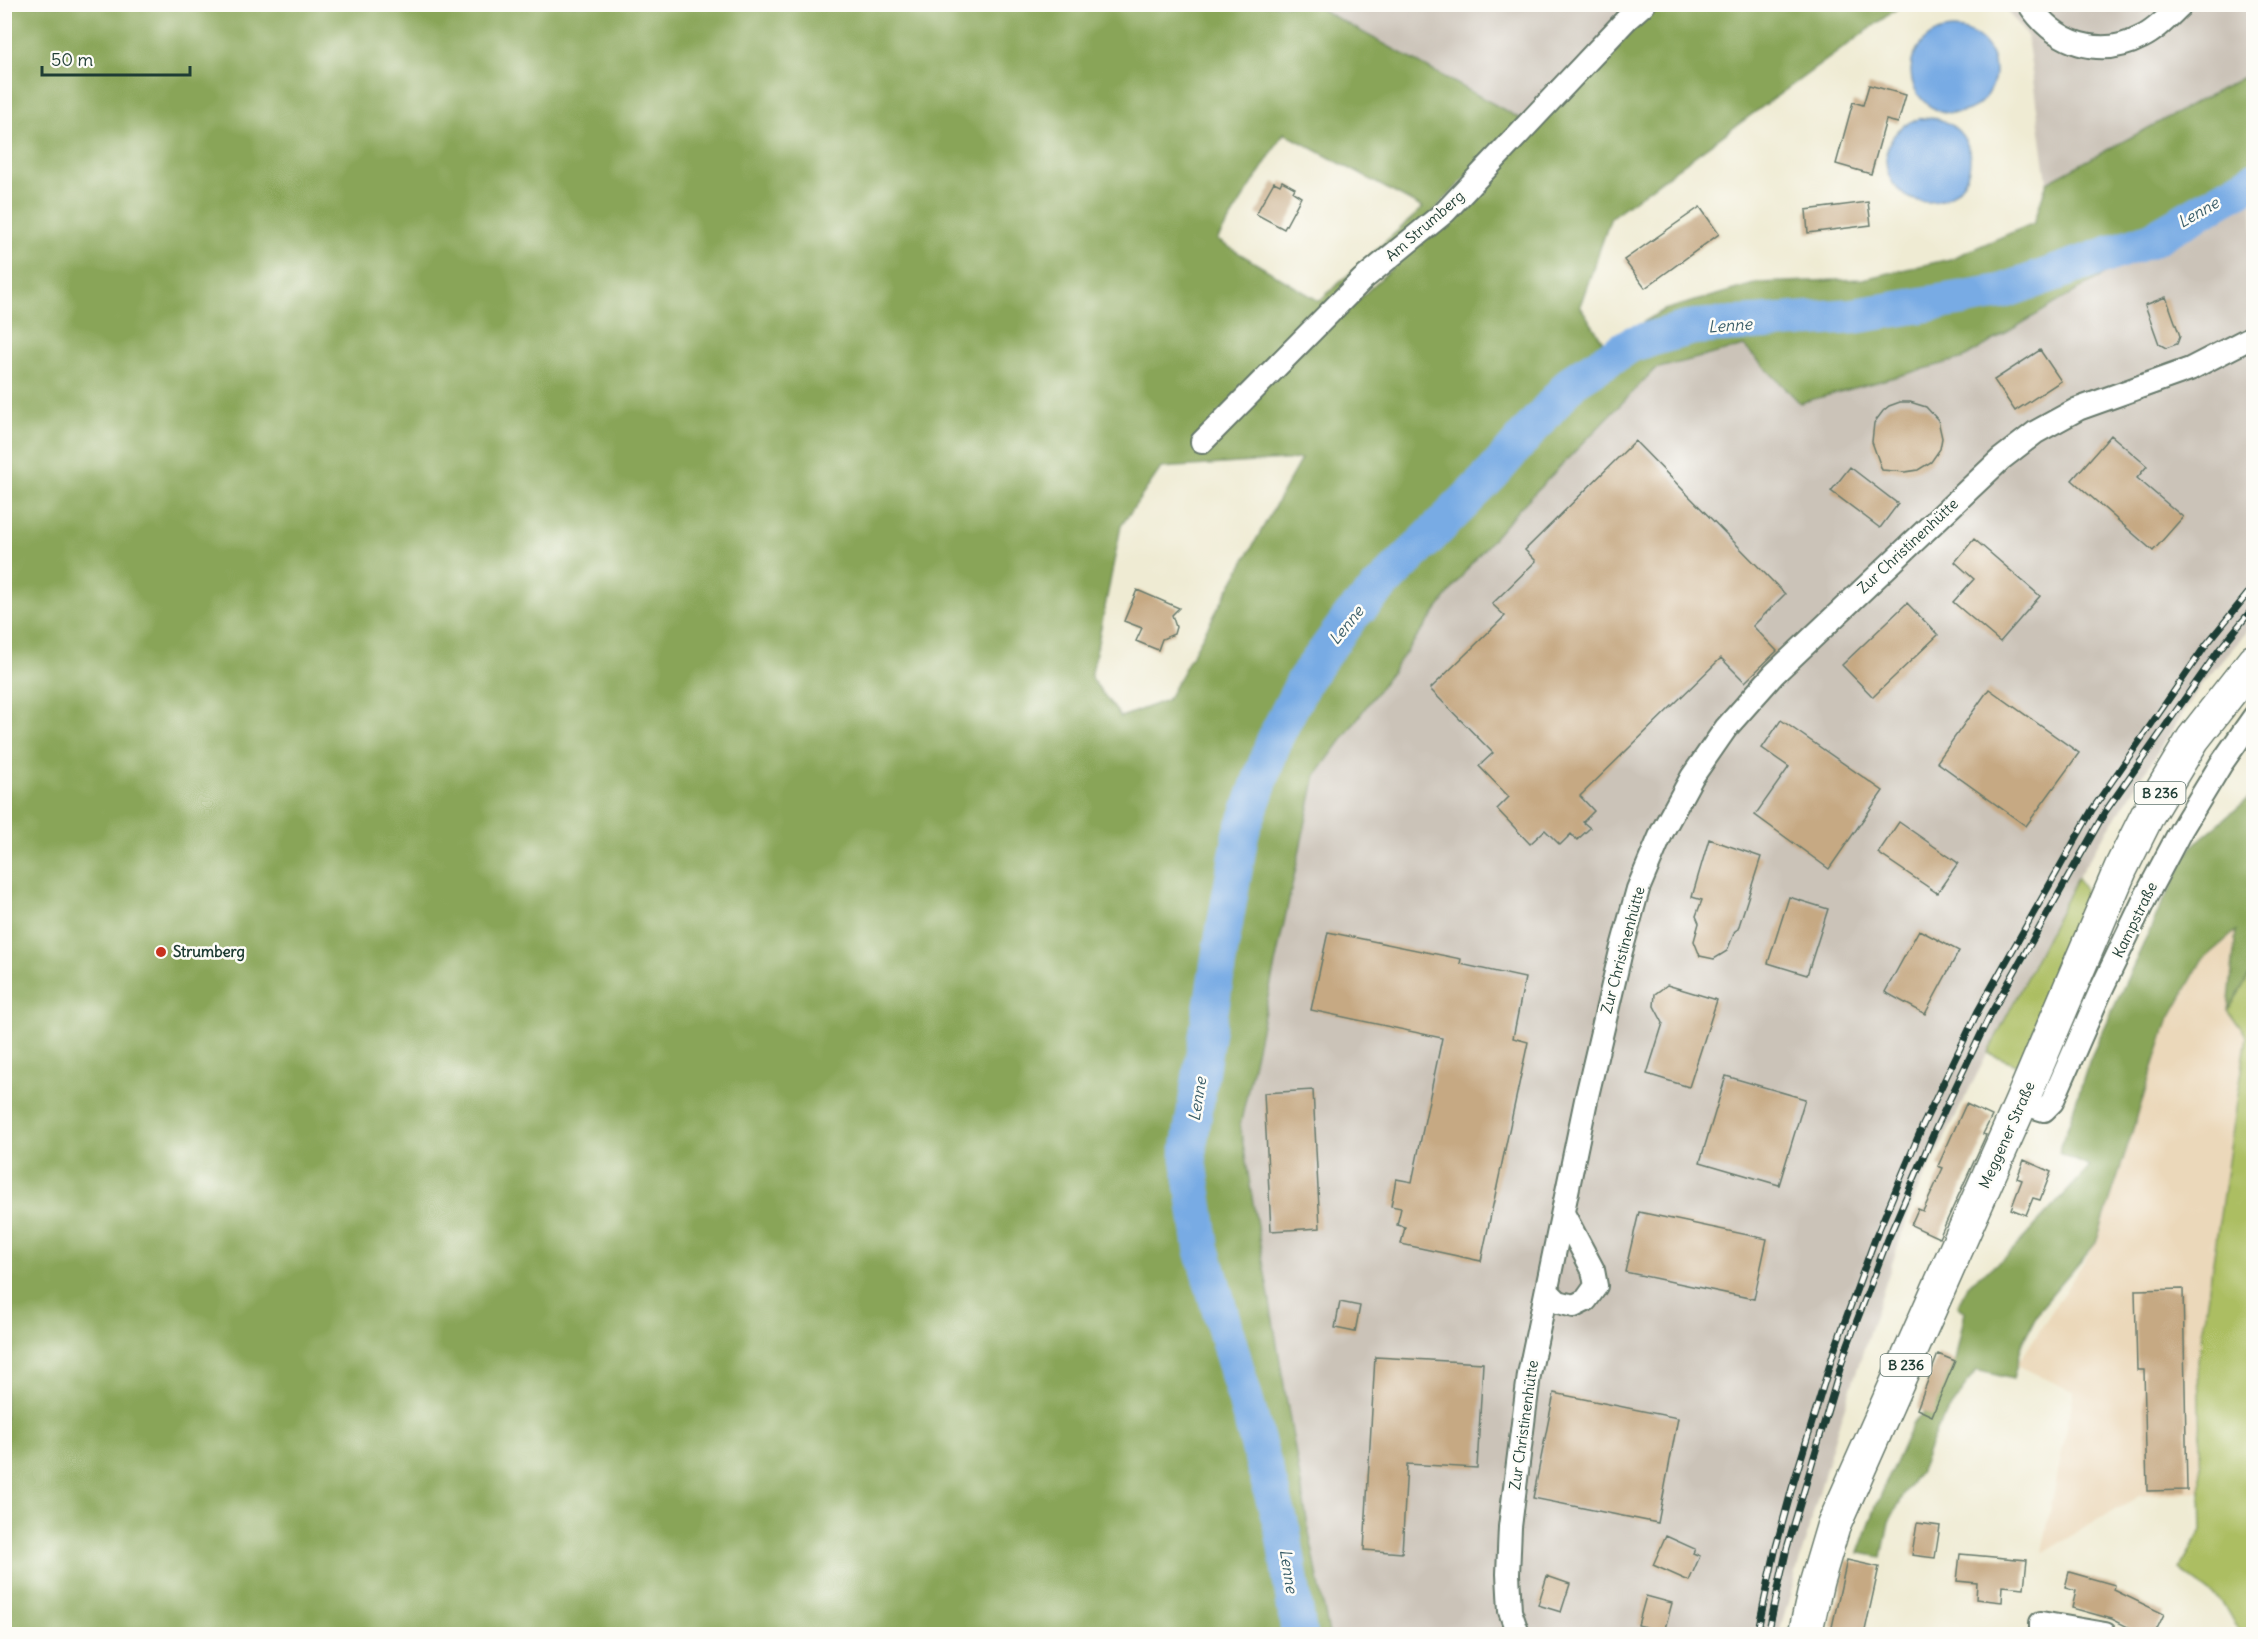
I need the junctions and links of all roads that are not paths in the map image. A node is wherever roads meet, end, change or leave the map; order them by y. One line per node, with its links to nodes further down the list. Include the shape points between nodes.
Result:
1 (1644, 4): 5 (street, Am Strumberg, via 1445,212 1363,279)
2 (2030, 4): 3 (street, via 2052,30 2098,49 2121,46 2144,36)
3 (2182, 4)
4 (2253, 336): 9 (street, Zur Christinenhütte, via 2190,369 2079,409 2009,452 1774,674 1726,728 1692,777 1638,889)
5 (1202, 442)
6 (2253, 661): 8 (main road, Meggener Straße / B 236, via 2193,739 2148,814)
7 (2253, 717): 8 (street, Kampstraße, via 2187,820 2151,886 2052,1102 2044,1110)
8 (2021, 1103): 12 (main road, Meggener Straße / B 236, via 1833,1527)
9 (1563, 1213): 10 (street, Zur Christinenhütte); 10 (street, via 1593,1270 1596,1286 1586,1300 1574,1306 1558,1302)
10 (1547, 1291): 13 (street, Zur Christinenhütte, via 1529,1375 1510,1527 1510,1611)
11 (2041, 1629): 14 (street)
12 (1805, 1633)
13 (1518, 1635)
14 (2105, 1635)

